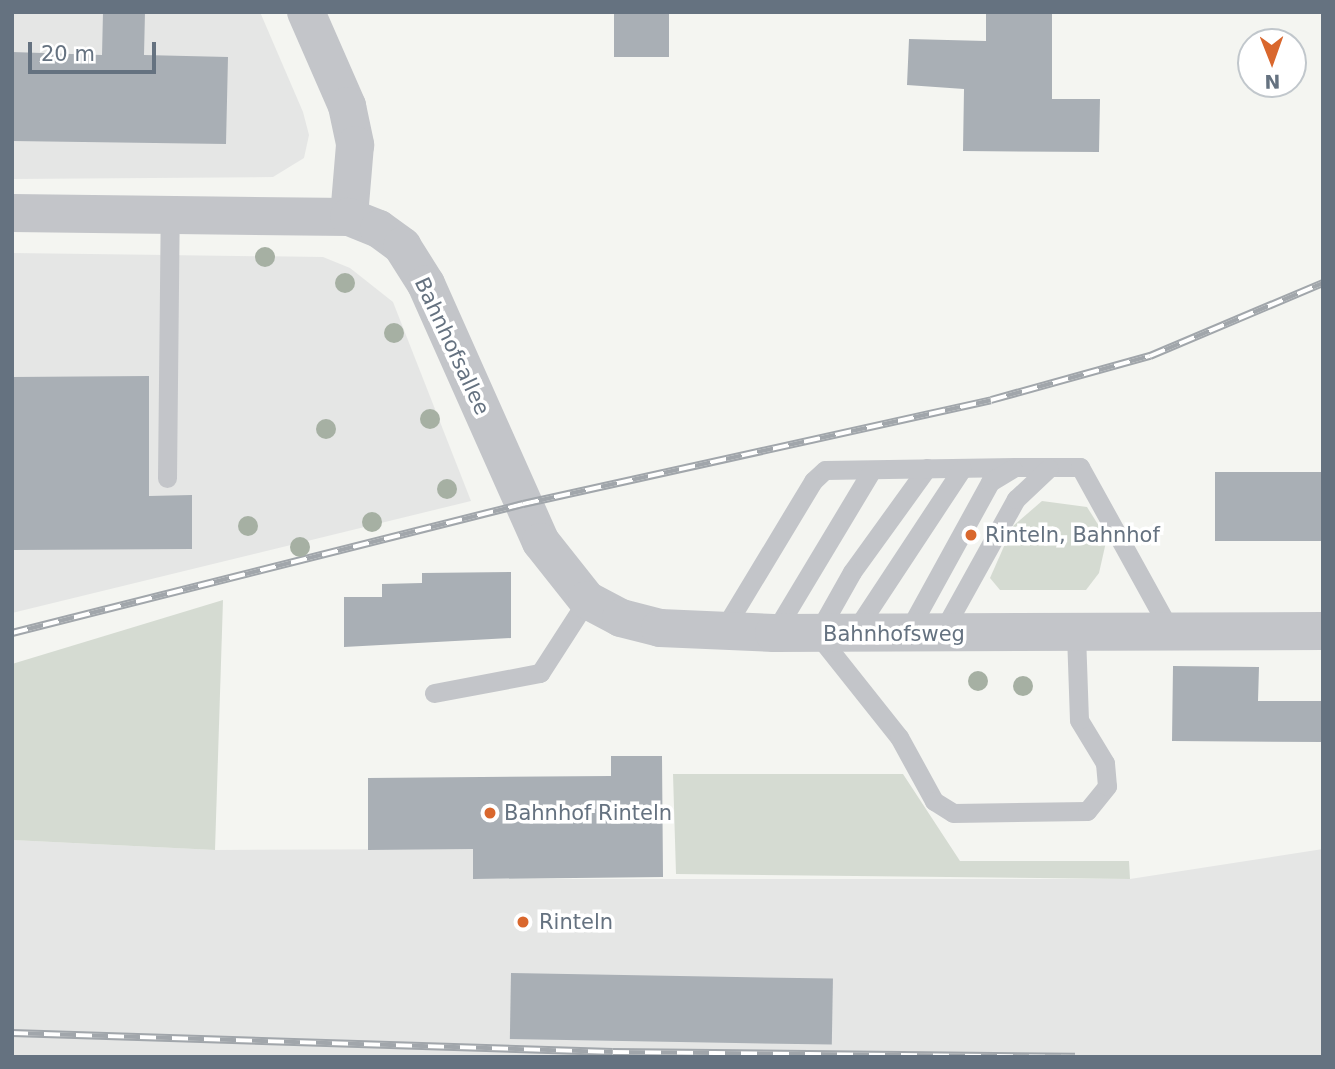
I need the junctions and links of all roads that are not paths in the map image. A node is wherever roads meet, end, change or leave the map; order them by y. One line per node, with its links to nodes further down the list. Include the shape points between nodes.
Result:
1 (306, 12): 4 (street, via 347,106 355,145)
2 (170, 213): 3 (street, Bahnhofsallee); 4 (street, Bahnhofsallee); 10 (lane)
3 (12, 214)
4 (349, 218): 11 (street, Bahnhofsallee, via 402,246 426,284)
5 (1016, 467): 7 (lane); 8 (lane); 19 (lane, via 990,482)
6 (927, 468): 8 (lane); 9 (lane); 18 (lane, via 852,572)
7 (1049, 468): 16 (lane, via 1080,467); 19 (lane, via 1016,499)
8 (961, 469): 18 (lane)
9 (872, 470): 14 (lane, via 825,471 813,481); 17 (lane)
10 (167, 478)
11 (523, 504): 12 (street, Bahnhofsweg, via 560,571)
12 (587, 600): 14 (street, Bahnhofsweg, via 647,625); 20 (lane, via 540,673)
13 (1323, 631): 16 (street, Bahnhofsweg)
14 (722, 632): 17 (street, Bahnhofsweg)
15 (1076, 632): 16 (street, Bahnhofsweg); 18 (lane, via 1079,720 1105,763 1107,786 1087,811 953,813 934,801); 19 (street, Bahnhofsweg)
16 (1171, 632)
17 (774, 634): 18 (street, Bahnhofsweg)
18 (835, 634): 19 (street, Bahnhofsweg)
19 (923, 635)
20 (434, 693)

